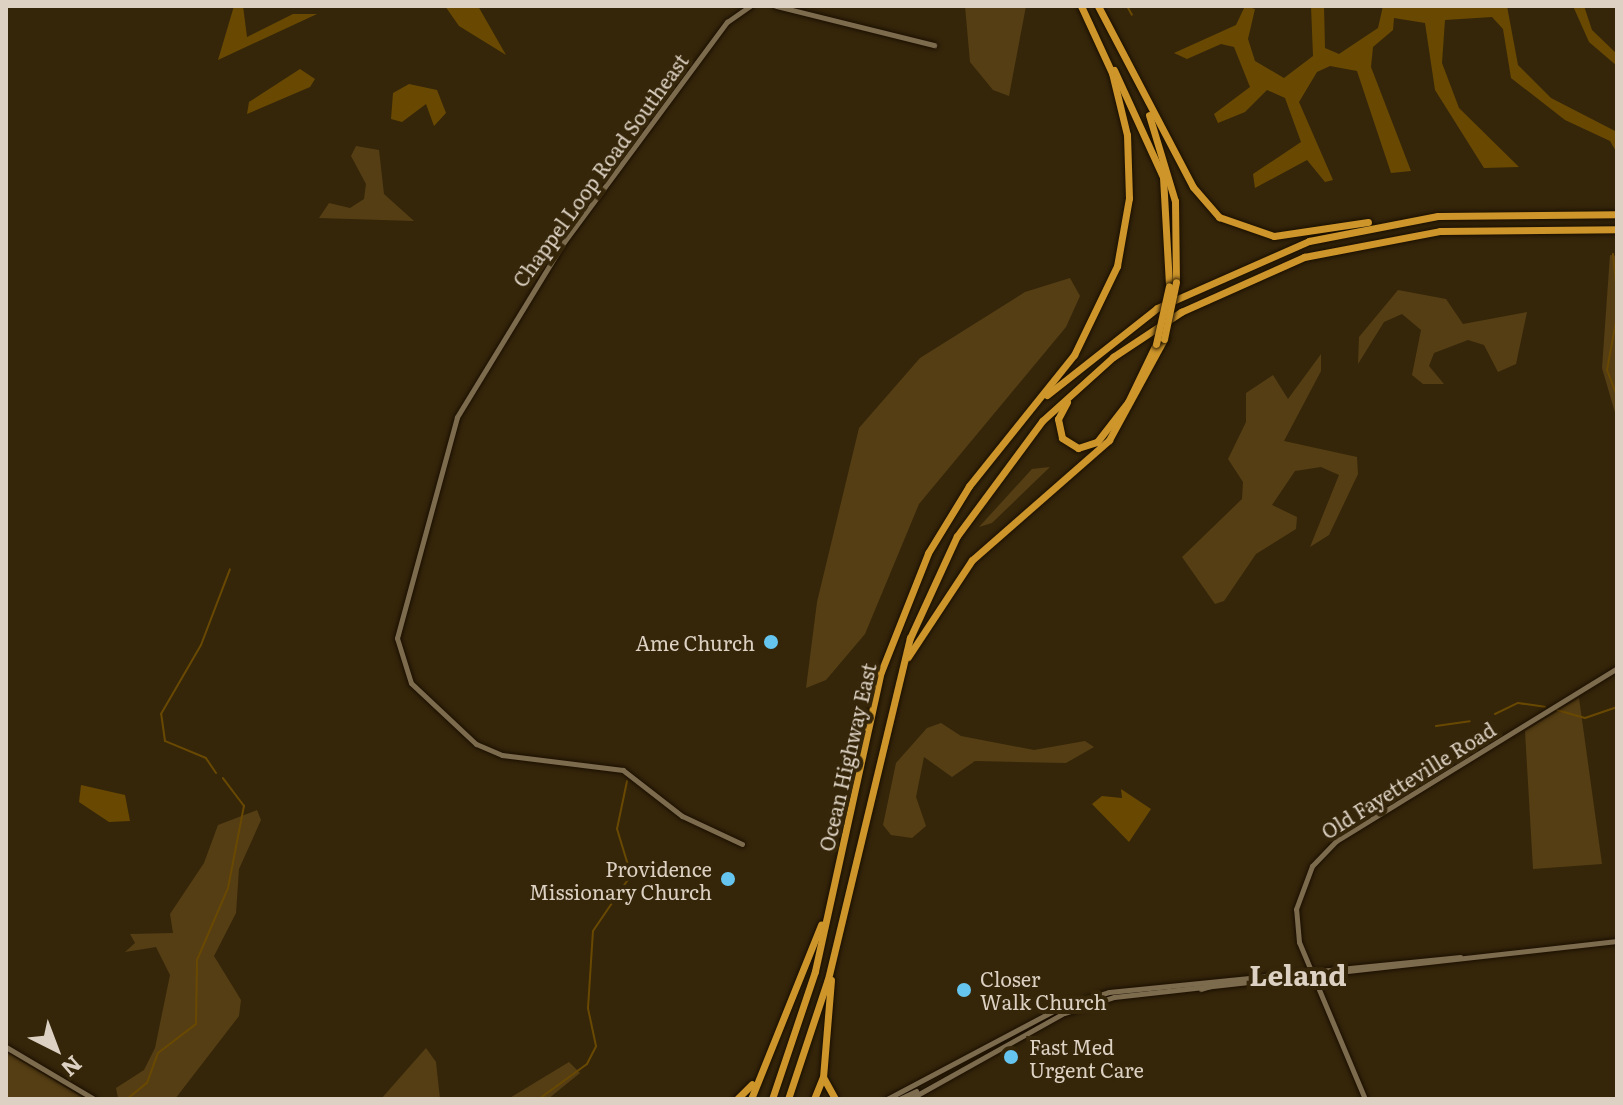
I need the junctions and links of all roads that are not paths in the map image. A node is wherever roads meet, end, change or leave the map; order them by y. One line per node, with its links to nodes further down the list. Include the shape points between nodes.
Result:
1 (750, 6): 18 (street, Chappel Loop Road Southeast, via 727,22 564,242 457,417 397,638 411,683 476,744 502,755 623,770 682,816)
2 (776, 6): 5 (street)
3 (1081, 6): 7 (highway)
4 (1098, 6): 8 (highway)
5 (788, 7): 6 (street)
6 (934, 45)
7 (1105, 55): 12 (highway, via 1163,177); 15 (highway, via 1129,156 1120,253 1081,344)
8 (1131, 73): 10 (highway, via 1197,195 1230,225 1282,236); 12 (highway, via 1173,188)
9 (1617, 214): 10 (highway)
10 (1406, 220): 15 (highway, via 1299,244 1189,290 1085,361)
11 (1617, 229): 14 (highway, via 1440,231 1329,250 1201,301)
12 (1173, 284): 13 (highway, bridge)
13 (1160, 342): 14 (highway, via 1109,430 1078,448 1062,438 1058,419); 17 (highway, via 1137,398 1099,452 951,583 916,641)
14 (1092, 374): 17 (highway, via 1015,452 963,526 919,612)
15 (1001, 443): 19 (highway, Ocean Highway East, via 928,553 898,627)
16 (1617, 668): 23 (street, Old Fayetteville Road, via 1322,853 1296,909)
17 (892, 701): 20 (highway, Ocean Highway East)
18 (742, 844)
19 (833, 889): 28 (highway, via 794,1003); 31 (highway, Ocean Highway East, via 811,984)
20 (840, 931): 29 (highway); 32 (highway, Ocean Highway East)
21 (1617, 941): 22 (street)
22 (1469, 957): 23 (street); 25 (street)
23 (1306, 969): 24 (street); 25 (street, Old Fayetteville Road)
24 (1247, 976): 26 (street); 30 (street, via 1076,1001)
25 (1308, 978): 26 (street); 41 (street, Old Fayetteville Road)
26 (1201, 989): 40 (street, via 1118,996 1073,1009)
27 (6, 1047): 33 (street)
28 (759, 1076): 34 (highway); 35 (highway)
29 (823, 1077): 36 (highway); 37 (highway)
30 (930, 1082): 38 (street); 39 (street)
31 (772, 1098)
32 (789, 1098)
33 (94, 1099)
34 (737, 1099)
35 (751, 1099)
36 (814, 1099)
37 (835, 1099)
38 (887, 1099)
39 (899, 1099)
40 (910, 1099)
41 (1365, 1099)

